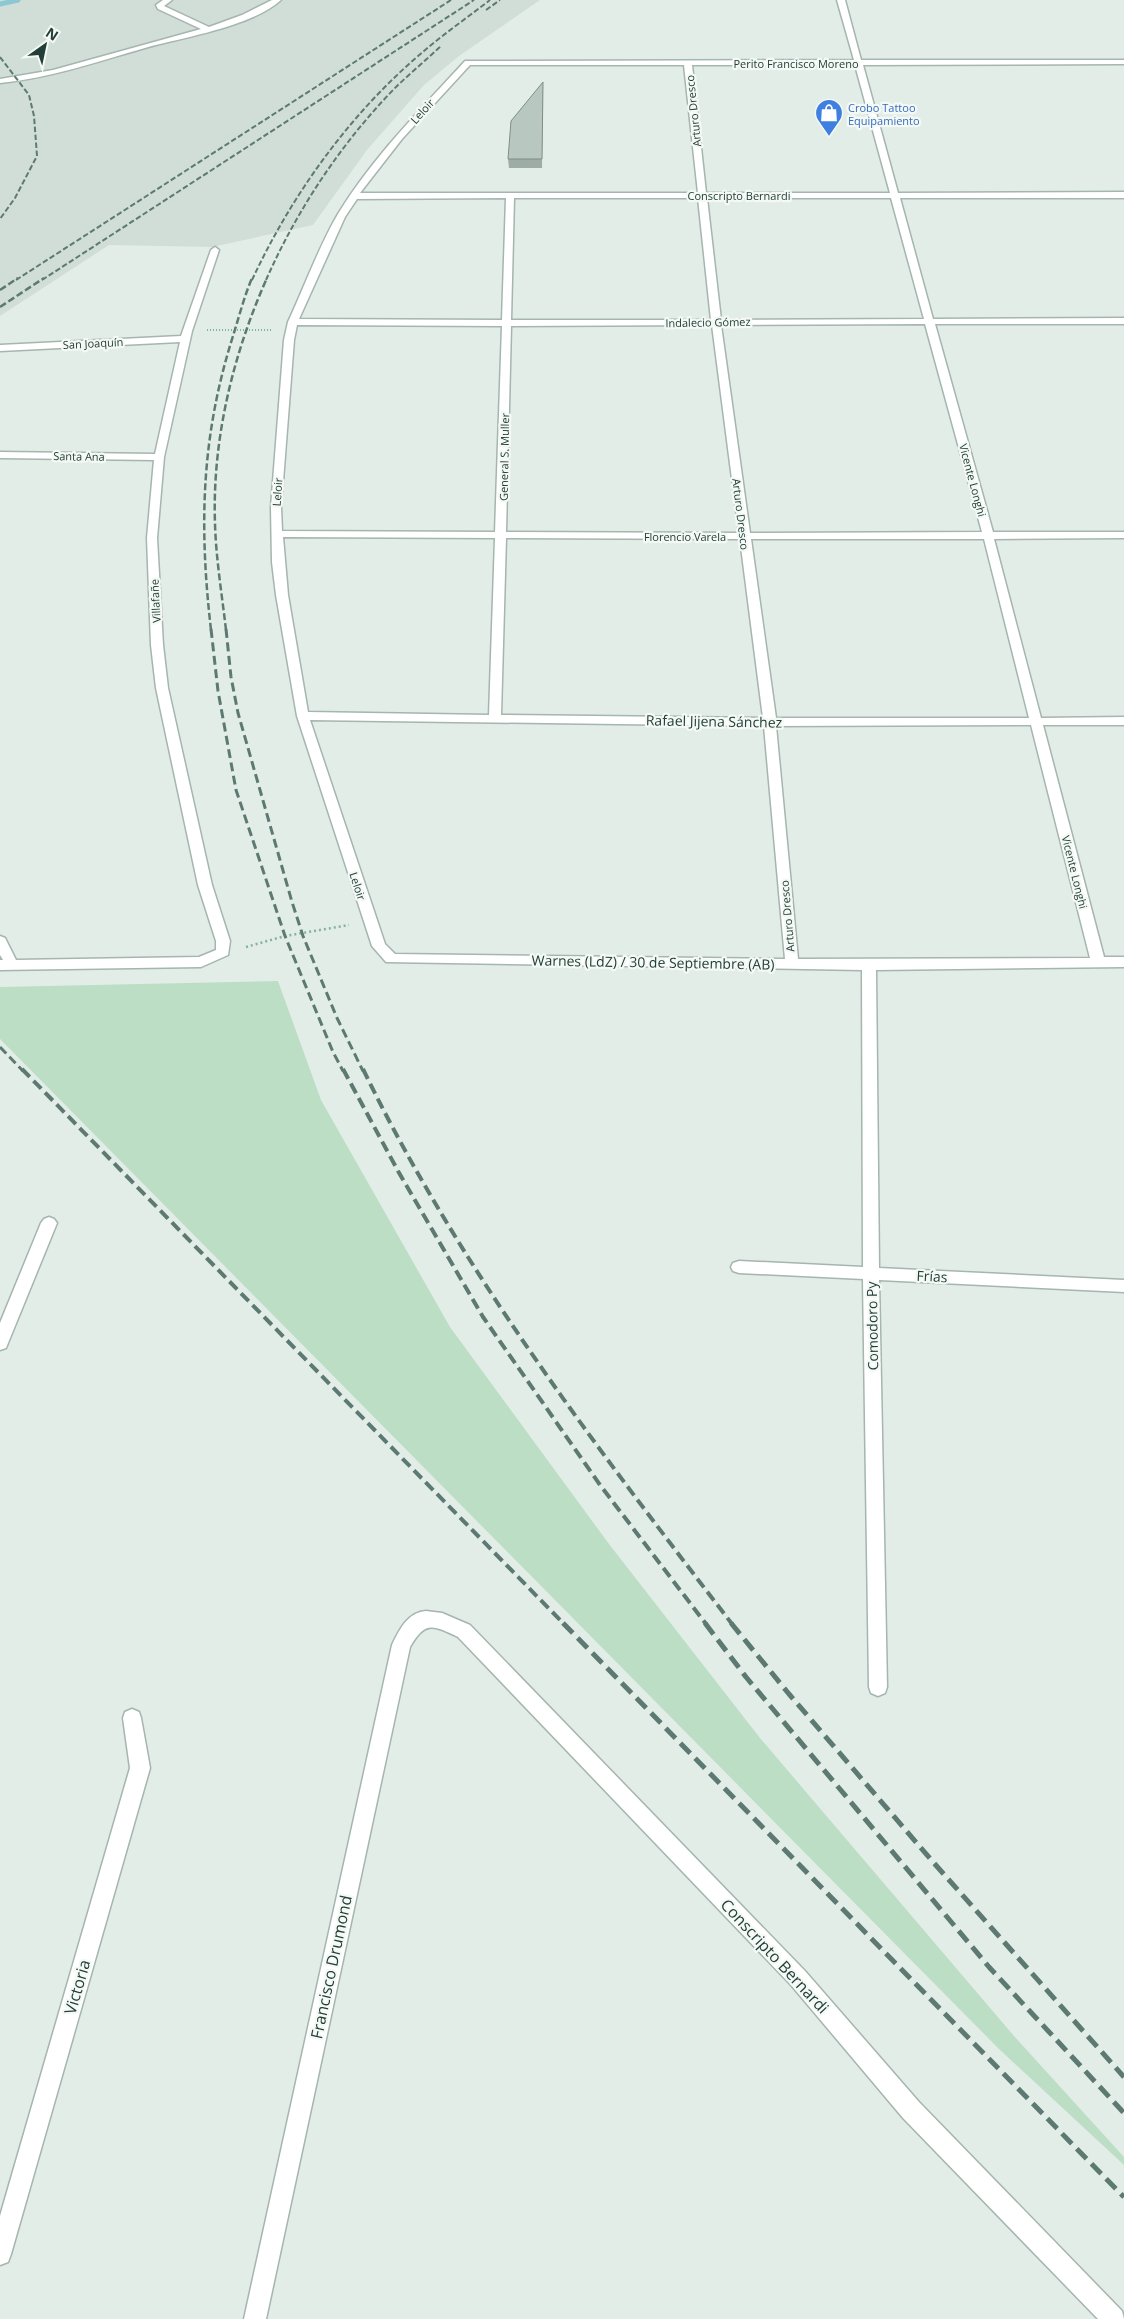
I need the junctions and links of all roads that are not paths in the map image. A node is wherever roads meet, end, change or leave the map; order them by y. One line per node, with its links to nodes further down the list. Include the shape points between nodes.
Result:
1 (168, 0): 4 (street, via 161,7)
2 (277, 0): 4 (street, via 243,18)
3 (841, 0): 8 (street, Vicente Longhi)
4 (209, 30): 9 (street, via 49,74)
5 (1124, 62): 8 (street, Perito Francisco Moreno)
6 (468, 63): 7 (street, Perito Francisco Moreno); 13 (street, Leloir, via 399,137)
7 (688, 63): 8 (street, Perito Francisco Moreno); 10 (street, Arturo Dresco)
8 (858, 64): 11 (street, Vicente Longhi)
9 (0, 81)
10 (701, 195): 11 (street, Conscripto Bernardi); 14 (street, Conscripto Bernardi); 16 (street, Arturo Dresco)
11 (894, 195): 12 (street, Conscripto Bernardi); 17 (street, Vicente Longhi)
12 (1124, 195)
13 (354, 196): 14 (street, Conscripto Bernardi); 19 (street, Leloir, via 341,217)
14 (510, 196): 20 (street, General S. Muller)
15 (215, 250): 21 (street, Villafañe)
16 (716, 321): 17 (street, Indalecio Gómez); 20 (street, Indalecio Gómez); 29 (street, Arturo Dresco)
17 (930, 321): 18 (street, Indalecio Gómez); 26 (street, Vicente Longhi)
18 (1124, 321)
19 (293, 322): 20 (street, Indalecio Gómez); 25 (street, Leloir, via 277,488)
20 (508, 324): 28 (street, General S. Muller)
21 (186, 335): 22 (street, San Joaquín); 24 (street, Villafañe)
22 (0, 348)
23 (0, 455): 24 (street, Santa Ana)
24 (159, 457): 40 (street, Villafañe, via 152,538 162,688 223,952 201,962)
25 (277, 534): 28 (street, Florencio Varela); 30 (street, Leloir, via 282,595)
26 (988, 535): 27 (street, Florencio Varela); 29 (street, Florencio Varela); 32 (street, Vicente Longhi)
27 (1124, 535)
28 (502, 536): 29 (street, Florencio Varela); 31 (street, General S. Muller)
29 (744, 536): 34 (street, Arturo Dresco)
30 (303, 716): 31 (street, Rafael Jijena Sánchez); 36 (street, Leloir, via 370,922 379,946)
31 (495, 718): 34 (street, Rafael Jijena Sánchez)
32 (1037, 721): 33 (street, Rafael Jijena Sánchez); 34 (street, Rafael Jijena Sánchez); 37 (street, Vicente Longhi)
33 (1124, 721)
34 (770, 722): 39 (street, Arturo Dresco)
35 (0, 941): 40 (street)
36 (391, 959): 39 (street, Warnes (LdZ) / 30 de Septiembre (AB))
37 (1098, 962): 38 (street, Warnes (LdZ) / 30 de Septiembre (AB)); 41 (street, Warnes (LdZ) / 30 de Septiembre (AB))
38 (1124, 962)
39 (792, 964): 41 (street, Warnes (LdZ) / 30 de Septiembre (AB))
40 (6, 965)
41 (869, 965): 44 (street, Comodoro Py)
42 (49, 1223): 46 (street)
43 (739, 1267): 44 (street, Frías)
44 (871, 1273): 45 (street, Frías); 48 (street, Comodoro Py)
45 (1124, 1286)
46 (0, 1343)
47 (419, 1620): 51 (street, Francisco Drumond, via 401,1645); 52 (street, Conscripto Bernardi, via 442,1620 464,1631 798,1978 911,2110)
48 (878, 1687)
49 (132, 1718): 50 (street, Victoria, via 140,1768)
50 (0, 2254)
51 (255, 2319)
52 (1114, 2319)

